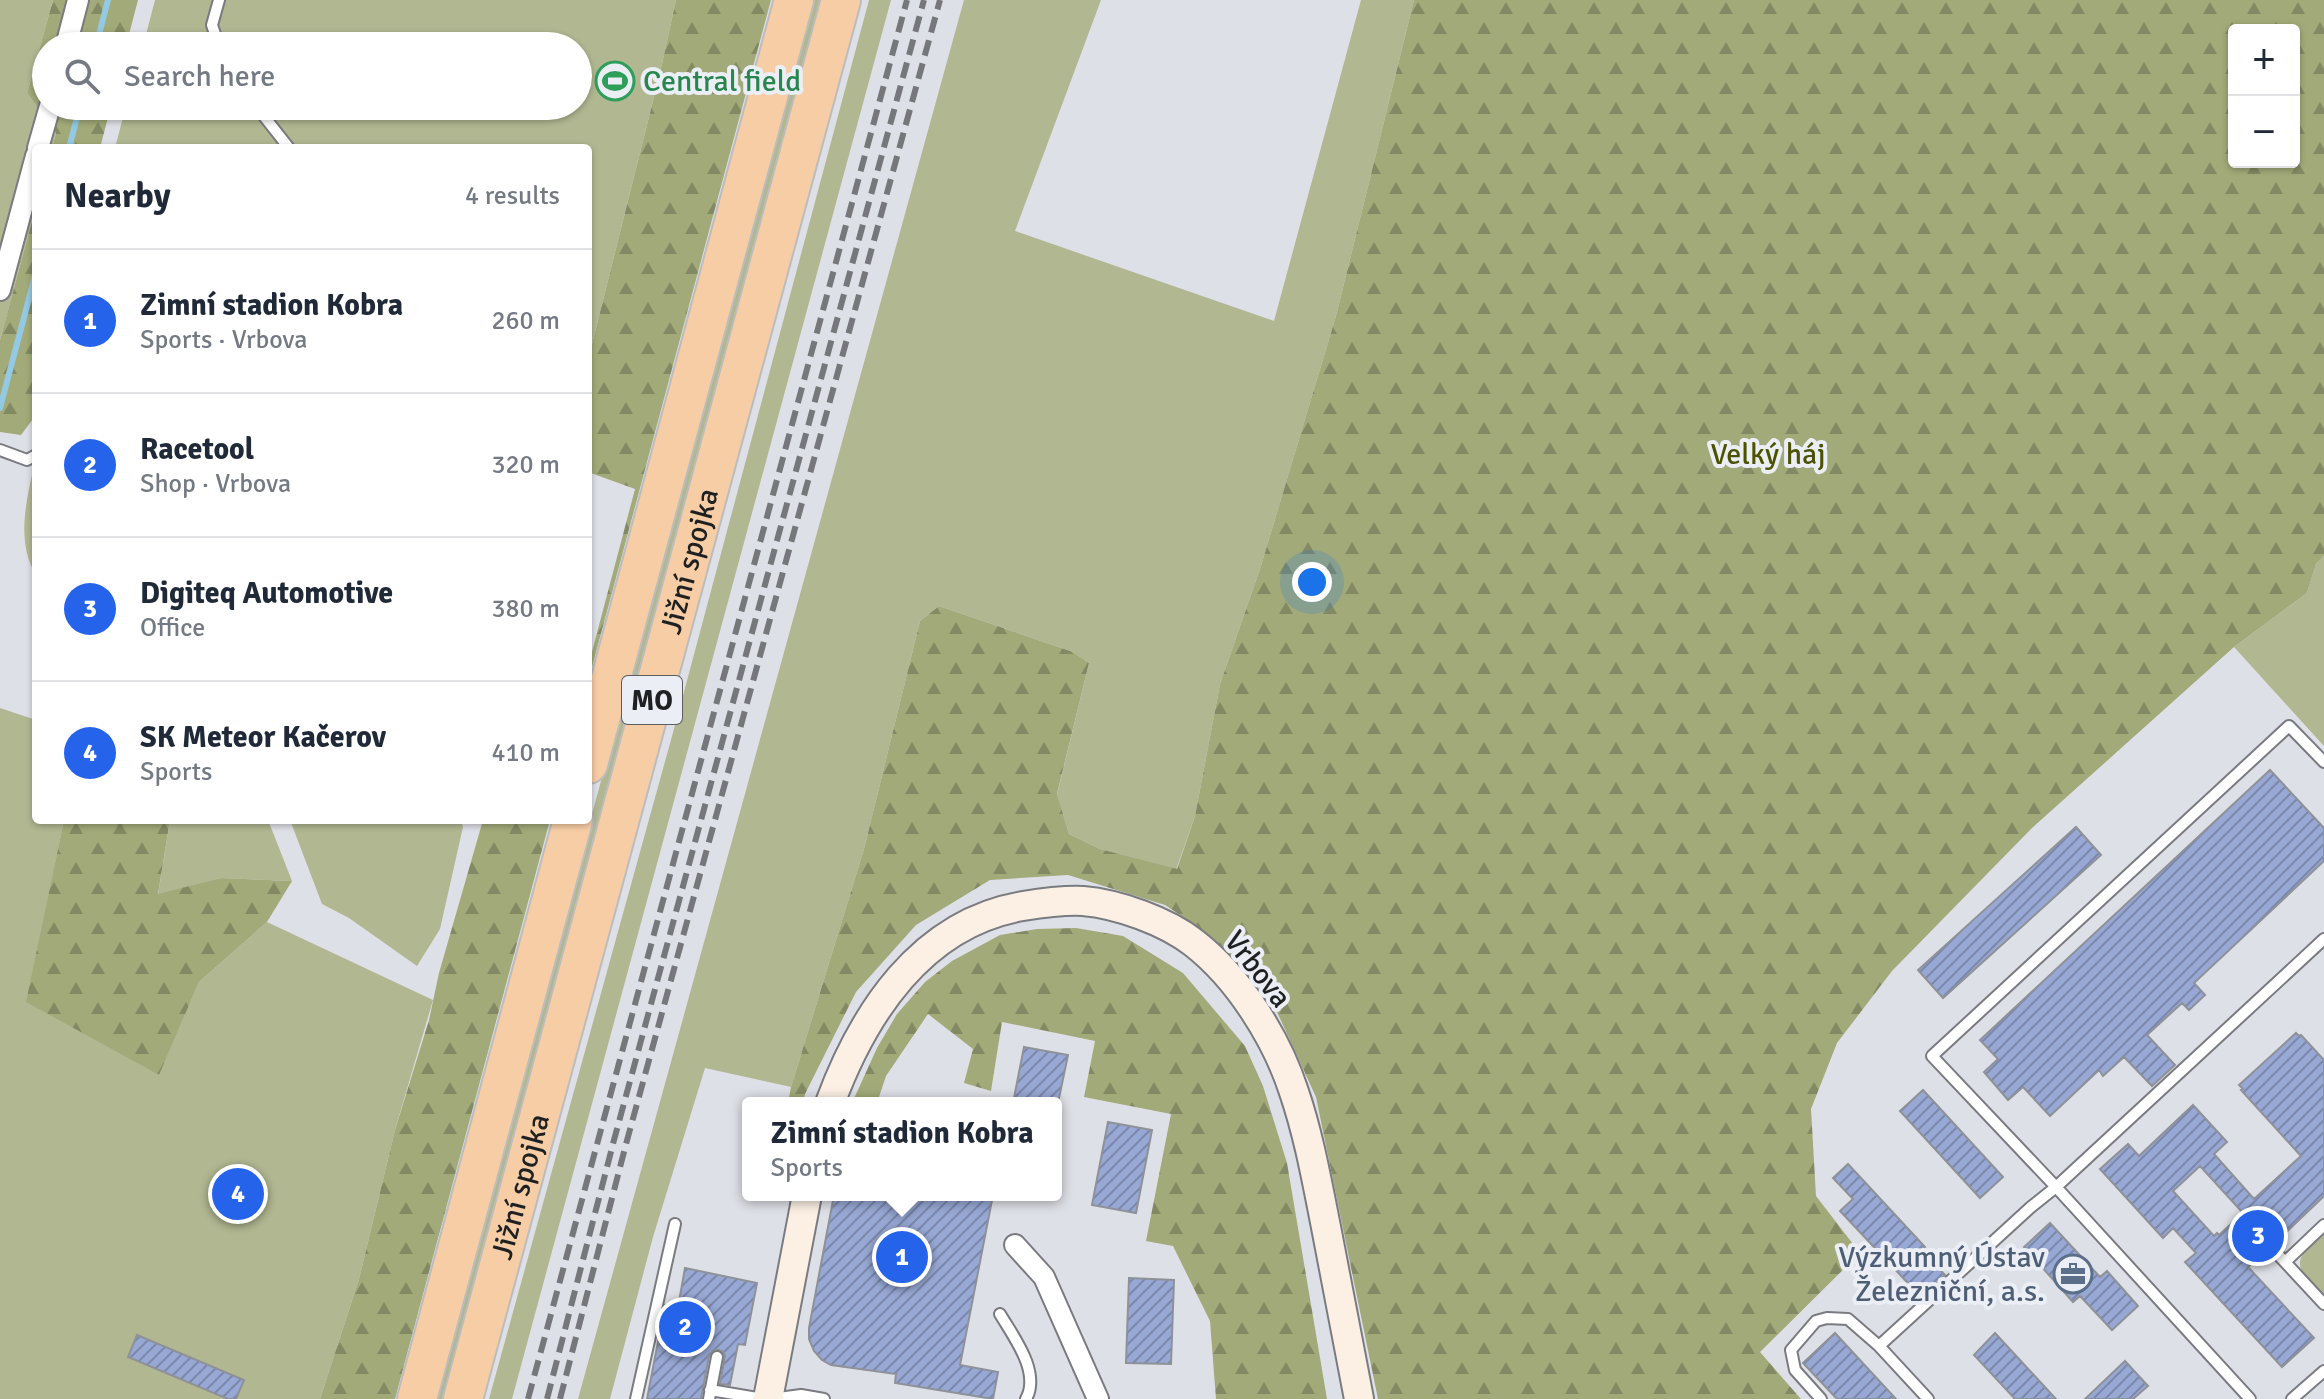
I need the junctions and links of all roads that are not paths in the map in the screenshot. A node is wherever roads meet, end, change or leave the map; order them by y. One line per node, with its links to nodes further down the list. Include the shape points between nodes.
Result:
1 (78, 0): 5 (street)
2 (219, 0): 6 (lane)
3 (794, 0): 15 (highway, Jižní spojka / MO)
4 (841, 0): 34 (highway, Jižní spojka / MO)
5 (70, 32)
6 (214, 32)
7 (46, 120): 9 (street)
8 (267, 120): 10 (lane)
9 (39, 144)
10 (286, 144)
11 (32, 171): 12 (street)
12 (0, 290)
13 (4, 451): 14 (lane)
14 (32, 457)
15 (592, 749)
16 (2324, 762): 20 (lane, via 2289,726 1932,1056)
17 (572, 824): 33 (highway, Jižní spojka)
18 (2324, 939): 20 (lane)
19 (832, 1097): 40 (main road, Vrbova, via 868,1020 897,979 930,948 974,920 1011,908 1082,901 1153,920 1194,942 1257,1014 1294,1089)
20 (2056, 1187): 29 (lane); 43 (lane)
21 (806, 1201): 36 (main road)
22 (675, 1224): 35 (lane)
23 (2324, 1225): 26 (lane)
24 (1015, 1245): 39 (street, via 1044,1277)
25 (2271, 1247): 26 (lane)
26 (2285, 1262): 27 (lane)
27 (2324, 1304)
28 (1000, 1314): 38 (lane, via 1029,1374)
29 (1879, 1346): 41 (lane, via 1848,1319 1816,1321 1791,1350 1795,1370); 42 (lane)
30 (717, 1357): 32 (lane)
31 (2324, 1371): 44 (lane)
32 (709, 1395): 36 (lane)
33 (417, 1399)
34 (463, 1399)
35 (636, 1399)
36 (768, 1399): 37 (lane)
37 (824, 1399)
38 (1026, 1399)
39 (1098, 1399)
40 (1359, 1399)
41 (1821, 1399)
42 (1928, 1399)
43 (2250, 1399)
44 (2292, 1399)

